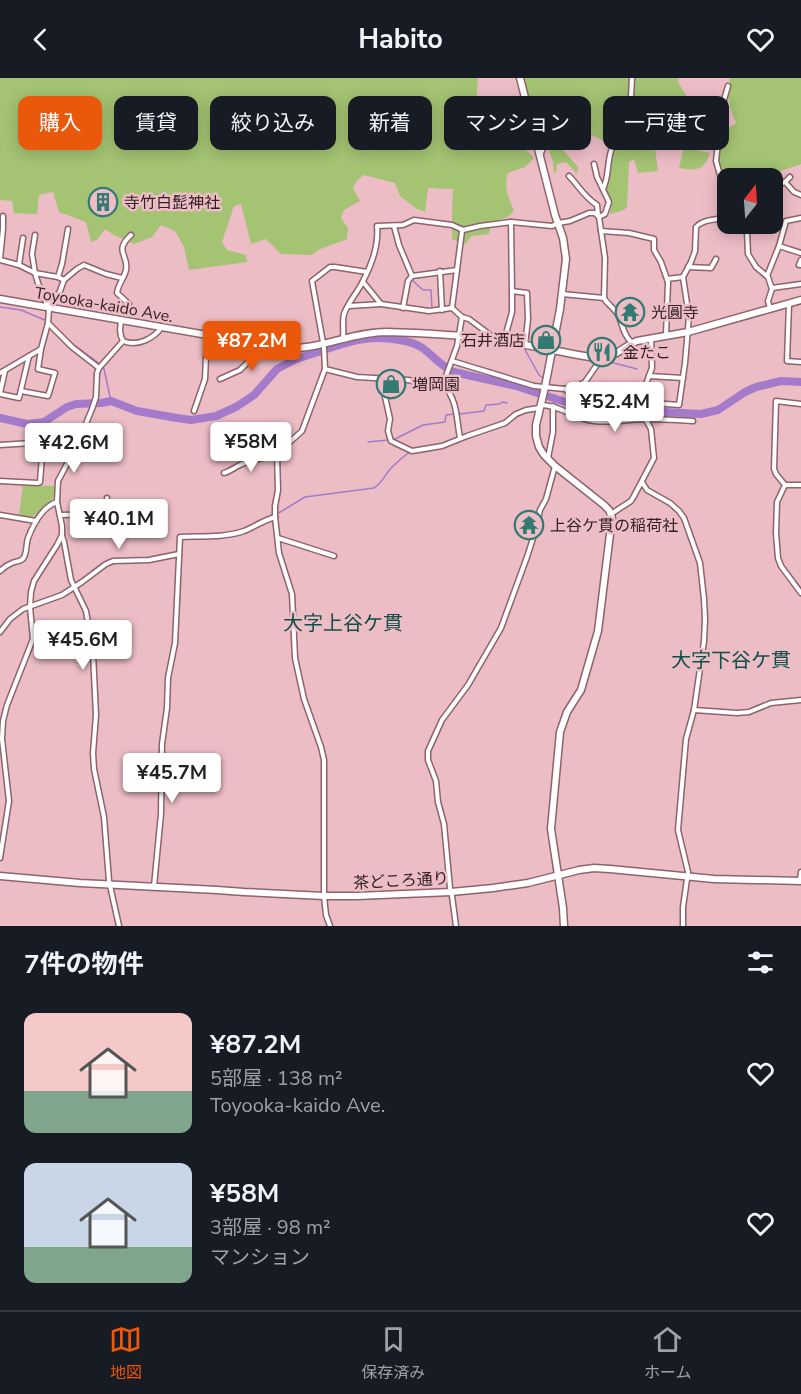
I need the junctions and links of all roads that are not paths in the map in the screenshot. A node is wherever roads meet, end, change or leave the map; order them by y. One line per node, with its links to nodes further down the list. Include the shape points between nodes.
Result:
1 (520, 78): 5 (street)
2 (632, 78): 12 (street, via 630,106 609,157)
3 (728, 86): 7 (street, via 722,108)
4 (542, 150): 5 (street)
5 (540, 157): 19 (street)
6 (594, 164): 12 (street)
7 (717, 168)
8 (569, 176): 15 (street, via 597,205)
9 (790, 177): 10 (street)
10 (786, 182): 11 (street); 13 (street)
11 (783, 183)
12 (603, 189): 15 (street, via 609,206 605,214)
13 (801, 195)
14 (3, 216): 31 (street)
15 (598, 216): 19 (street, via 589,213); 23 (street)
16 (801, 218): 28 (street, via 786,220)
17 (717, 220): 35 (street, via 696,227 695,251)
18 (511, 222): 19 (street, via 552,226); 22 (street); 50 (street)
19 (558, 223): 51 (street, via 566,259)
20 (394, 226): 22 (street, via 420,220); 38 (street, via 377,226 377,245); 40 (street)
21 (68, 229): 42 (street)
22 (461, 229): 36 (street)
23 (601, 231): 45 (street, via 654,239 654,250); 52 (street)
24 (747, 234): 41 (street, via 748,254)
25 (35, 235): 39 (street)
26 (131, 235): 44 (street, via 123,244 126,270)
27 (22, 238): 33 (street)
28 (779, 246): 29 (street); 41 (street)
29 (801, 252)
30 (716, 259): 35 (street, via 711,268)
31 (0, 260): 33 (street)
32 (801, 260): 34 (street)
33 (19, 265): 39 (street)
34 (801, 265)
35 (688, 267): 43 (street)
36 (457, 270): 37 (street); 61 (street)
37 (440, 271): 40 (street); 63 (street)
38 (367, 272): 47 (street); 80 (street, via 330,267 312,281)
39 (35, 273): 42 (street); 58 (street)
40 (412, 276): 60 (street)
41 (766, 276): 49 (street)
42 (58, 277): 46 (street)
43 (683, 277): 45 (street); 68 (street)
44 (122, 278): 46 (street, via 84,266); 55 (street, via 117,293)
45 (666, 279): 71 (street)
46 (64, 280): 58 (street)
47 (363, 282): 56 (street); 59 (street)
48 (801, 284): 49 (street)
49 (772, 288): 62 (street)
50 (512, 291): 76 (street, via 512,312); 79 (street, via 527,293)
51 (562, 294): 52 (street); 82 (street)
52 (604, 298): 77 (street, via 616,311)
53 (0, 299): 58 (street, Toyooka-kaido Ave.)
54 (801, 300): 57 (street)
55 (129, 304)
56 (381, 304): 59 (street); 60 (street)
57 (789, 304): 62 (street); 86 (street, via 787,361)
58 (48, 306): 65 (street, Toyooka-kaido Ave.); 66 (street)
59 (349, 306): 72 (street, via 344,314)
60 (403, 308): 63 (street)
61 (453, 308): 63 (street); 64 (street)
62 (770, 309): 68 (street)
63 (442, 310)
64 (462, 317): 70 (street); 74 (street, via 489,334)
65 (121, 321): 67 (street, Toyooka-kaido Ave.); 75 (street, via 119,332)
66 (48, 323): 81 (street); 87 (street, via 72,347)
67 (162, 327): 69 (street, Toyooka-kaido Ave.); 75 (street, via 152,338 132,344)
68 (688, 332): 71 (street); 91 (street)
69 (207, 336): 78 (street, Toyooka-kaido Ave.); 103 (street, via 205,378)
70 (459, 336): 72 (street, Toyooka-kaido Ave., via 385,332); 74 (street, Toyooka-kaido Ave.); 85 (street)
71 (666, 336): 73 (street)
72 (343, 338): 80 (street, Toyooka-kaido Ave.)
73 (651, 338): 77 (street); 90 (street)
74 (490, 339): 76 (street, Toyooka-kaido Ave.)
75 (123, 341): 87 (street)
76 (504, 341): 79 (street, Toyooka-kaido Ave.)
77 (632, 343): 84 (street)
78 (265, 345): 80 (street, Toyooka-kaido Ave., via 297,349); 92 (street, via 240,370)
79 (525, 345): 82 (street, Toyooka-kaido Ave.)
80 (323, 346): 88 (street)
81 (42, 349): 83 (street); 97 (street, via 38,369 55,373 48,396)
82 (553, 350): 84 (street, Toyooka-kaido Ave.); 95 (street)
83 (29, 356): 89 (street); 97 (street)
84 (601, 359): 96 (street, via 585,382)
85 (452, 361): 94 (street); 95 (street)
86 (801, 362)
87 (100, 366): 108 (street, via 96,397)
88 (325, 369): 93 (street, via 357,378); 110 (street, via 302,431)
89 (2, 372): 98 (street)
90 (650, 376): 91 (street); 99 (street)
91 (683, 378): 99 (street, via 679,405)
92 (220, 379)
93 (381, 379): 94 (street); 106 (street, via 392,441 412,451 442,446)
94 (443, 384): 106 (street, via 455,402)
95 (545, 388): 96 (street); 101 (street)
96 (566, 389): 99 (street, via 594,405)
97 (21, 391): 98 (street, via 19,398)
98 (0, 394)
99 (642, 404): 104 (street)
100 (801, 404): 116 (street, via 776,401 774,469)
101 (541, 405): 102 (street); 106 (street, via 516,414 505,423); 111 (street, via 536,436)
102 (553, 406): 104 (street, via 593,421); 111 (street)
103 (194, 411)
104 (645, 419): 105 (street); 115 (street, via 651,429 654,458)
105 (693, 421)
106 (460, 438)
107 (43, 443): 108 (street); 109 (street); 114 (street, via 40,482)
108 (78, 443): 119 (street, via 58,481)
109 (0, 445)
110 (277, 455): 113 (street); 123 (street)
111 (548, 459): 112 (street)
112 (555, 466): 120 (street); 144 (street, via 501,628 442,720 428,751 444,824)
113 (224, 473)
114 (0, 481)
115 (642, 482): 120 (street, via 631,501); 135 (street, via 647,490 679,511 700,563 705,619)
116 (785, 485): 117 (street); 131 (street, via 777,502 778,558)
117 (801, 485)
118 (107, 498): 122 (street, via 107,514)
119 (57, 502): 122 (street); 124 (street)
120 (611, 514): 139 (street, via 598,631 580,690 560,732 551,821)
121 (0, 515): 124 (street)
122 (60, 515): 125 (street)
123 (275, 517): 126 (street); 127 (street, via 234,534 180,537)
124 (36, 521): 129 (street, via 24,558)
125 (62, 536): 130 (street); 132 (street, via 34,581)
126 (278, 537): 128 (street); 145 (street, via 292,594 295,658 324,760)
127 (179, 554): 130 (street, via 113,561); 143 (street)
128 (334, 556)
129 (0, 571)
130 (74, 588): 132 (street); 142 (street, via 86,611 93,653 94,769)
131 (801, 593)
132 (30, 607): 133 (street, via 16,614); 136 (street, via 33,639 3,721 9,801)
133 (0, 632)
134 (801, 700): 135 (street, via 771,703 749,712)
135 (694, 710): 140 (street, via 686,739 678,830)
136 (0, 858)
137 (801, 872): 141 (street)
138 (0, 876): 142 (street, 茶どころ通り)
139 (558, 876): 140 (street, 茶どころ通り, via 594,868); 144 (street, 茶どころ通り); 149 (street)
140 (688, 877): 141 (street, 茶どころ通り); 150 (street)
141 (800, 881)
142 (111, 884): 143 (street, 茶どころ通り); 146 (street)
143 (154, 886): 145 (street, 茶どころ通り)
144 (451, 891): 145 (street, 茶どころ通り); 148 (street)
145 (324, 896): 147 (street)
146 (119, 926)
147 (330, 926)
148 (456, 926)
149 (564, 926)
150 (683, 926)

